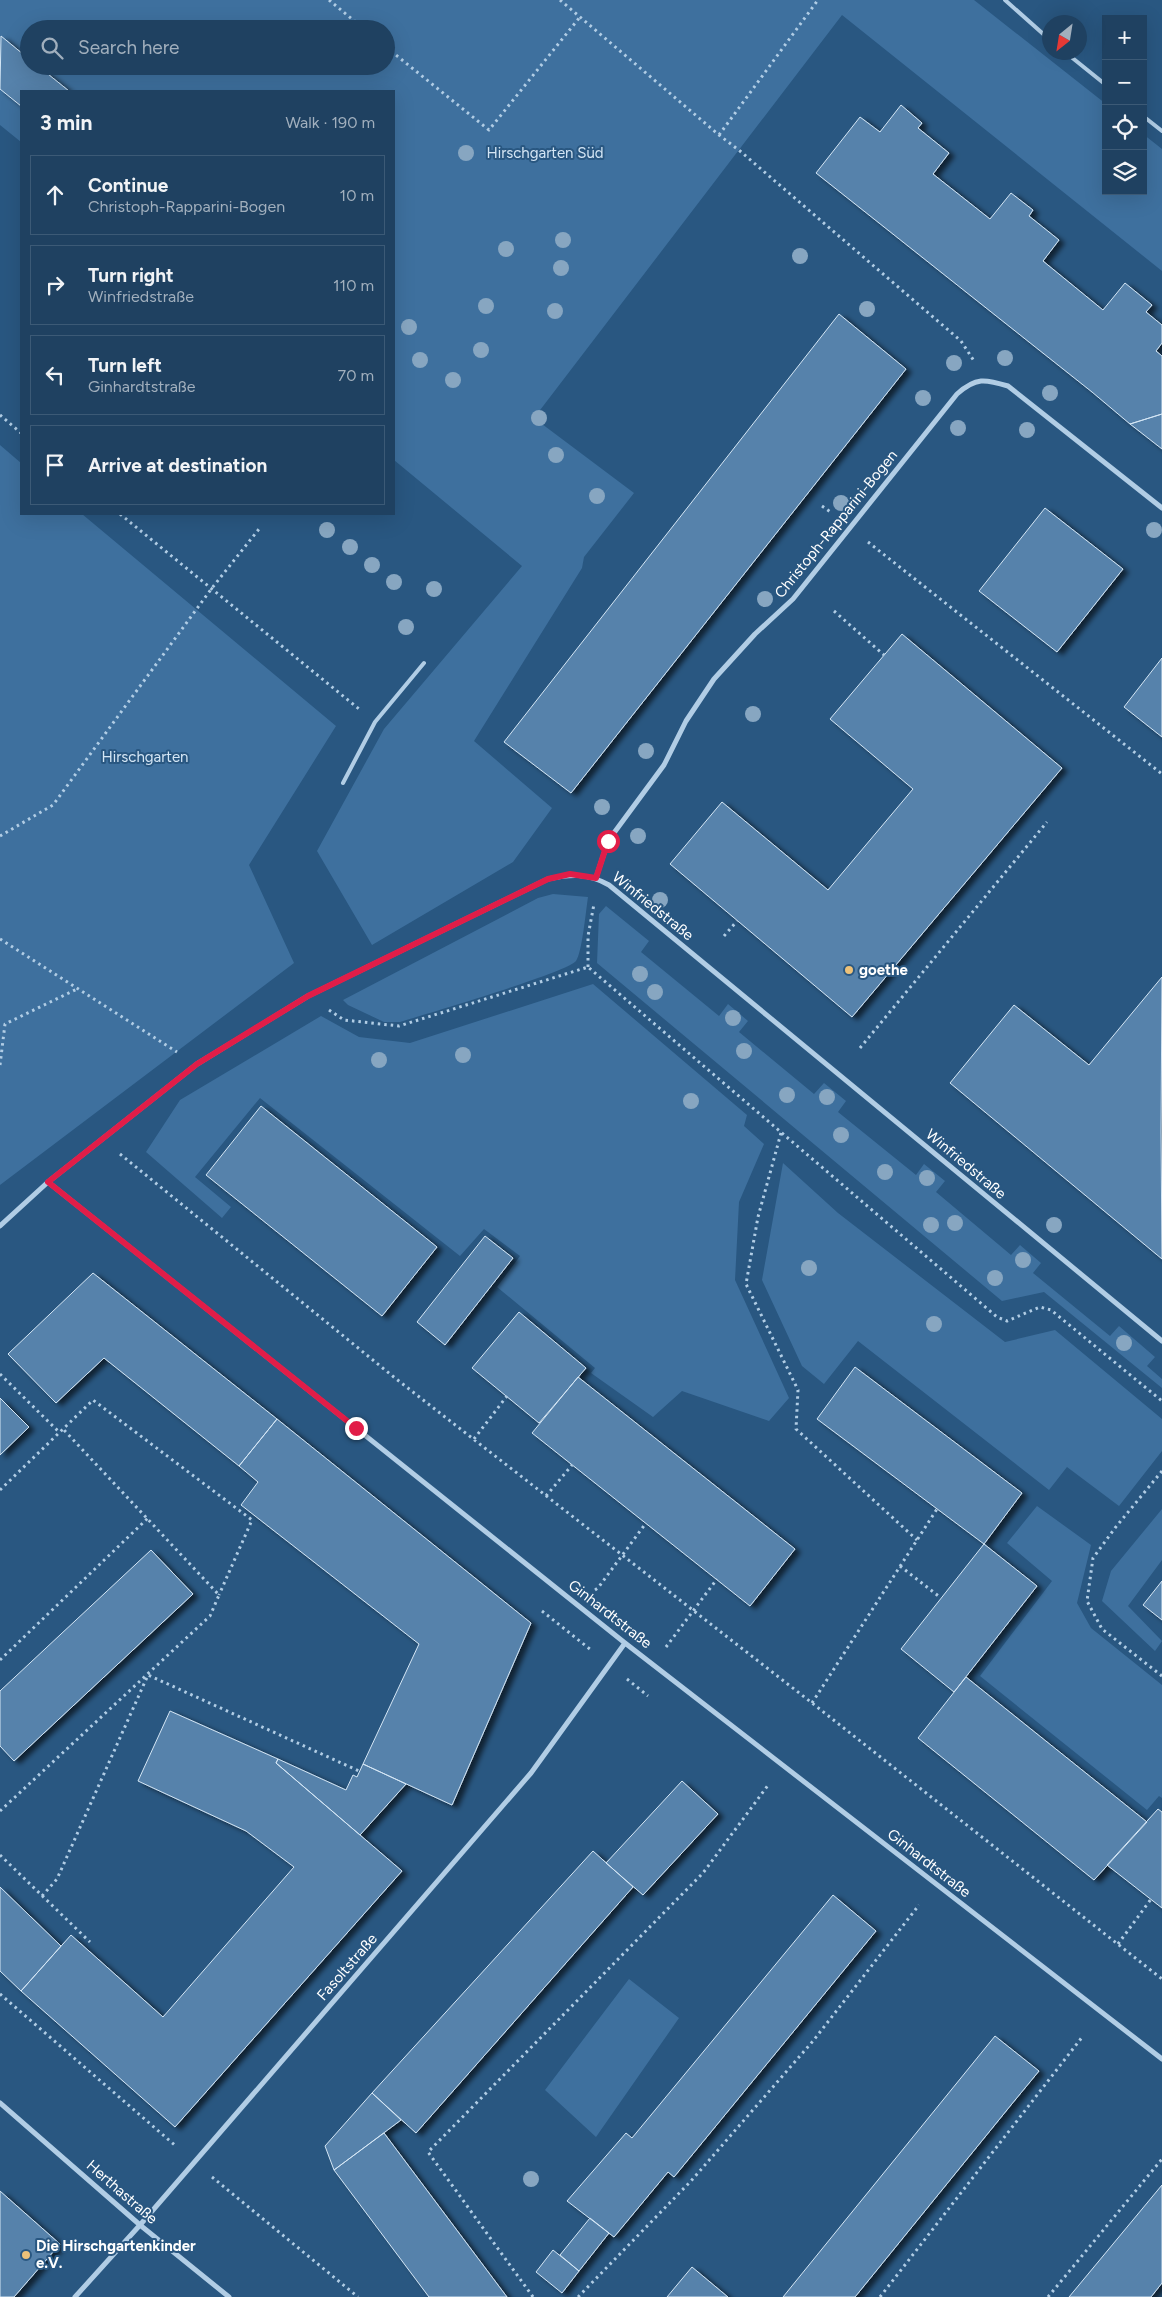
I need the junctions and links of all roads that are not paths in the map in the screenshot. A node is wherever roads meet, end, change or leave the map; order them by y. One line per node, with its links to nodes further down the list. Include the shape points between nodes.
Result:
1 (1005, 0): 2 (lane)
2 (1042, 33)
3 (1075, 60): 4 (lane)
4 (1102, 83)
5 (1147, 119): 6 (lane)
6 (1162, 131)
7 (1162, 508): 10 (street, Christoph-Rapparini-Bogen, via 1008,386 987,380 969,383 794,600 755,634 714,680 686,721 664,765 608,841)
8 (424, 663): 9 (lane, via 375,722)
9 (343, 783)
10 (596, 878): 11 (street, Winfriedstraße, via 570,874 548,879 308,996 197,1064); 13 (street, Winfriedstraße)
11 (48, 1182): 12 (street, Winfriedstraße); 14 (street, Ginhardtstraße)
12 (0, 1226)
13 (1162, 1341)
14 (625, 1643): 15 (street, Ginhardtstraße); 17 (street, Fasoltstraße, via 531,1773)
15 (1162, 2059)
16 (0, 2103): 17 (street, Herthastraße)
17 (140, 2225): 18 (street, Fasoltstraße); 19 (street, Herthastraße)
18 (75, 2297)
19 (229, 2297)

